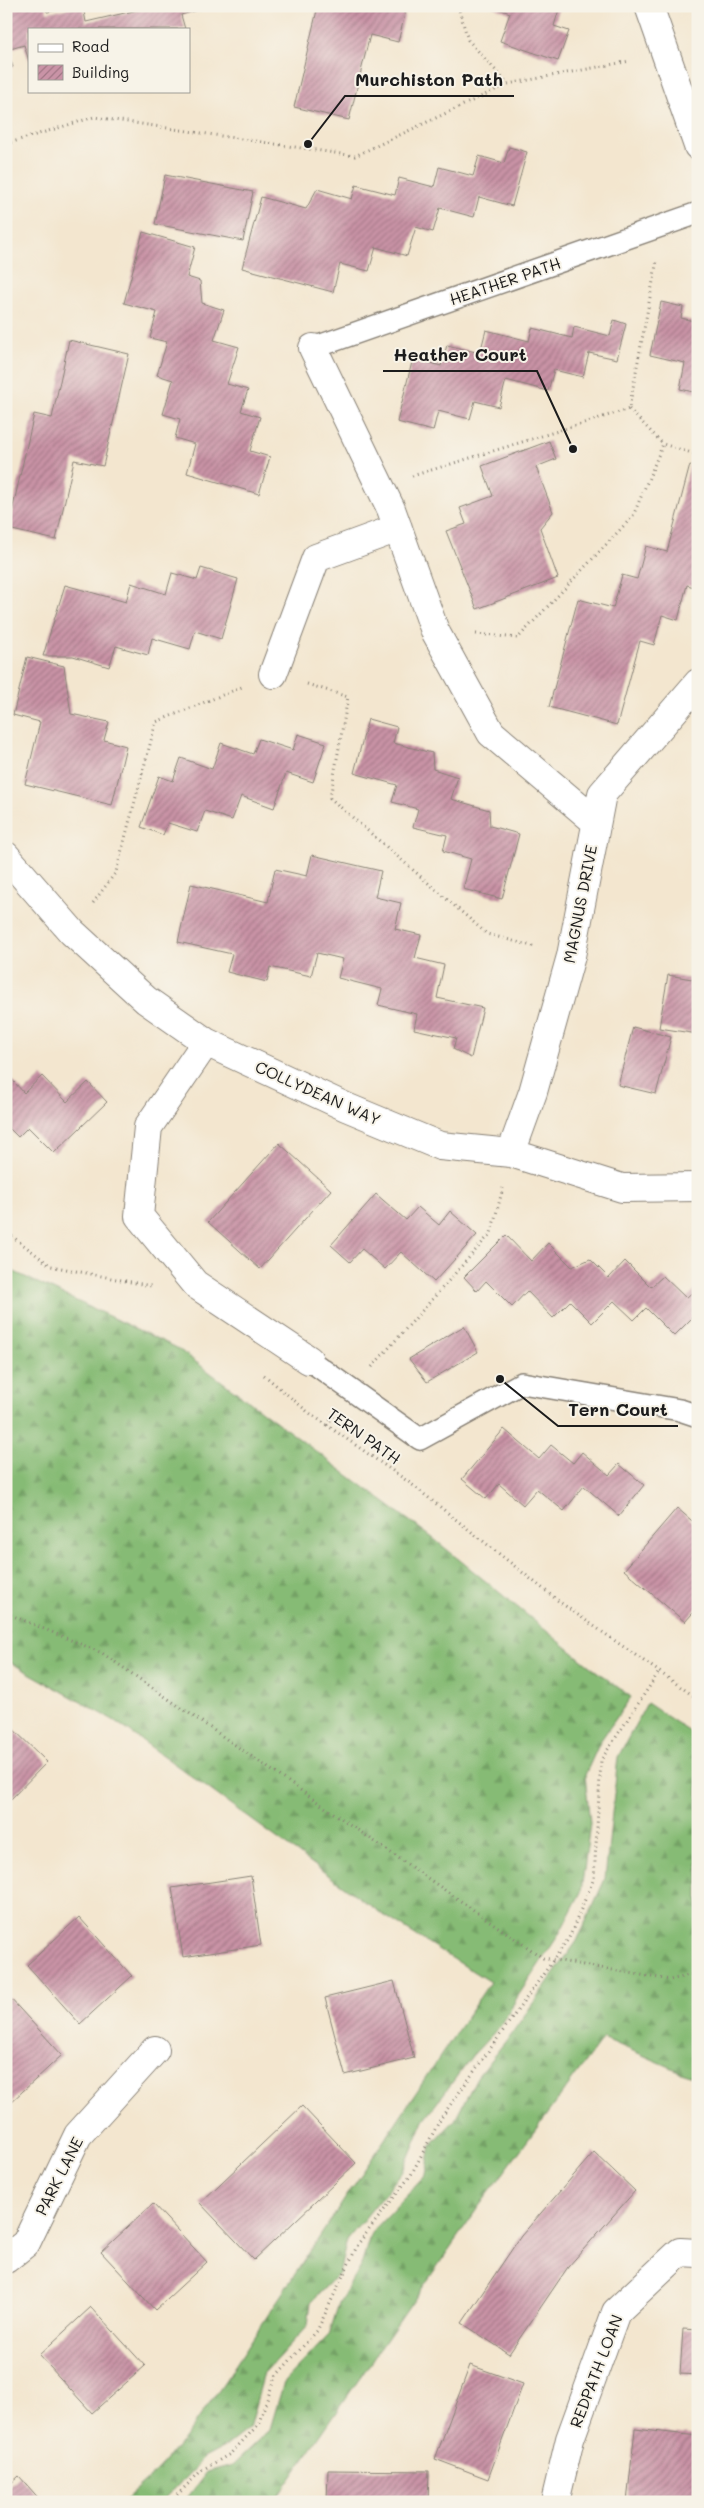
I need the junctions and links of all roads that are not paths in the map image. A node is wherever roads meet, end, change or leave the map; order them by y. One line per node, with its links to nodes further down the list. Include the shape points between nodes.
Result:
1 (649, 6): 2 (street)
2 (698, 146)
3 (698, 213): 4 (lane, HEATHER PATH)
4 (312, 348): 5 (street)
5 (398, 528): 6 (street, via 316,558); 8 (street, via 435,631 491,733)
6 (273, 674)
7 (698, 683): 8 (street, MAGNUS DRIVE, via 602,794)
8 (596, 822): 11 (street, MAGNUS DRIVE, via 571,956 533,1092)
9 (6, 856): 10 (street, COLLYDEAN WAY, via 72,932 146,1000)
10 (206, 1042): 11 (street, COLLYDEAN WAY, via 440,1146); 13 (street, via 148,1127 139,1216 195,1284)
11 (511, 1153): 12 (street, COLLYDEAN WAY, via 622,1188)
12 (698, 1187)
13 (309, 1360): 14 (lane, via 420,1439 522,1383 680,1410)
14 (698, 1416)
15 (155, 2050): 17 (street, PARK LANE, via 78,2135 26,2242)
16 (698, 2253): 18 (street, REDPATH LOAN, via 680,2252 616,2312 570,2439)
17 (6, 2259)
18 (555, 2502)

